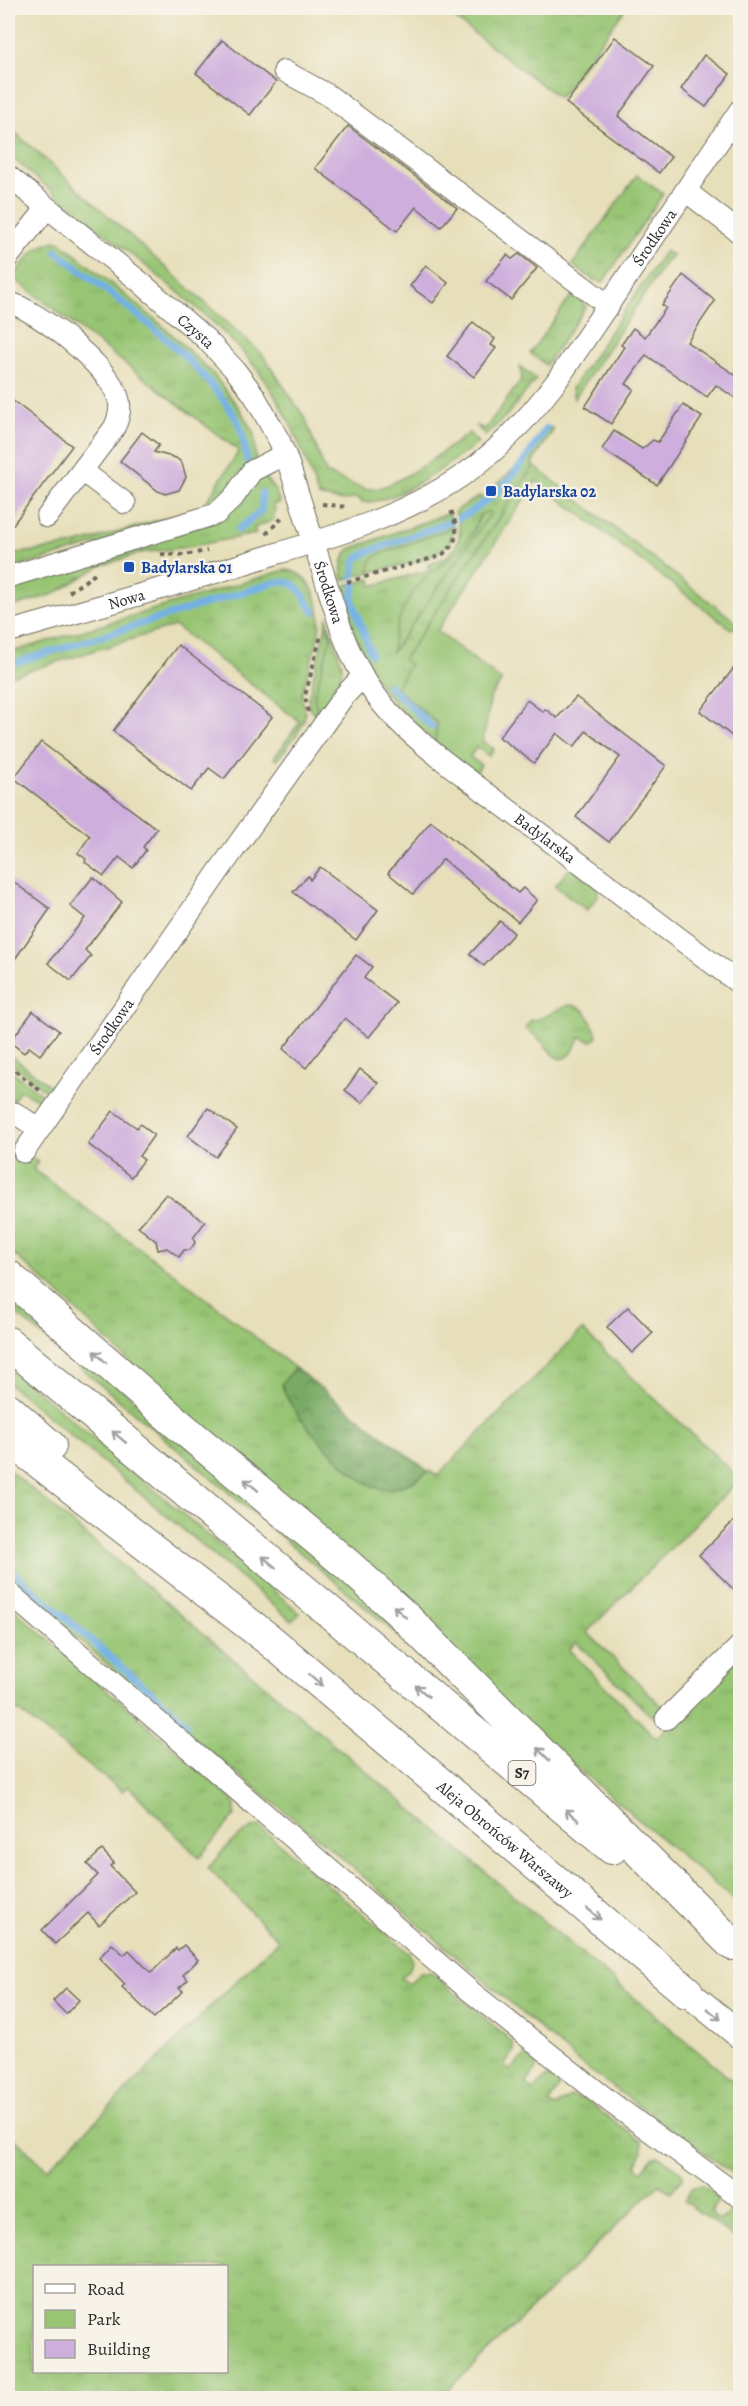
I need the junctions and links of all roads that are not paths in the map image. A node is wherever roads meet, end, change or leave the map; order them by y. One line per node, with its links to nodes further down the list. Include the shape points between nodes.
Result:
1 (284, 71): 9 (street, via 328,95)
2 (741, 110): 4 (street, Środkowa)
3 (8, 176): 5 (street, Czysta)
4 (686, 191): 6 (street); 9 (street, Środkowa)
5 (47, 208): 7 (street); 10 (street, Czysta, via 140,281 212,345 254,395)
6 (741, 233)
7 (8, 257)
8 (8, 303): 11 (street, via 37,317 89,357 103,371 118,397 119,418)
9 (609, 306): 14 (street, Środkowa, via 545,397 481,462 415,504)
10 (285, 454): 14 (street, Czysta); 15 (street, via 252,471 228,504 209,517)
11 (82, 471): 12 (street); 13 (street)
12 (125, 503)
13 (47, 517)
14 (315, 543): 16 (street, Nowa); 17 (street, Środkowa, via 343,635)
15 (8, 577)
16 (8, 632)
17 (362, 677): 18 (street, Badylarska, via 387,712 425,746); 20 (street, Środkowa, via 307,746)
18 (741, 984)
19 (15, 1113): 20 (street)
20 (39, 1129): 21 (street, Środkowa)
21 (24, 1152)
22 (8, 1276): 30 (highway, one-way to 22, via 406,1618)
23 (8, 1343): 30 (highway, S7, one-way to 23, via 582,1824)
24 (8, 1409): 27 (highway)
25 (8, 1438): 27 (highway)
26 (8, 1592): 33 (street, via 470,1991 609,2101)
27 (265, 1636): 31 (highway, Aleja Obrońców Warszawy, one-way to 31)
28 (741, 1646): 29 (street)
29 (666, 1719)
30 (736, 1947)
31 (687, 1992): 32 (main road, Aleja Obrońców Warszawy, one-way to 32)
32 (741, 2036)
33 (741, 2197)

